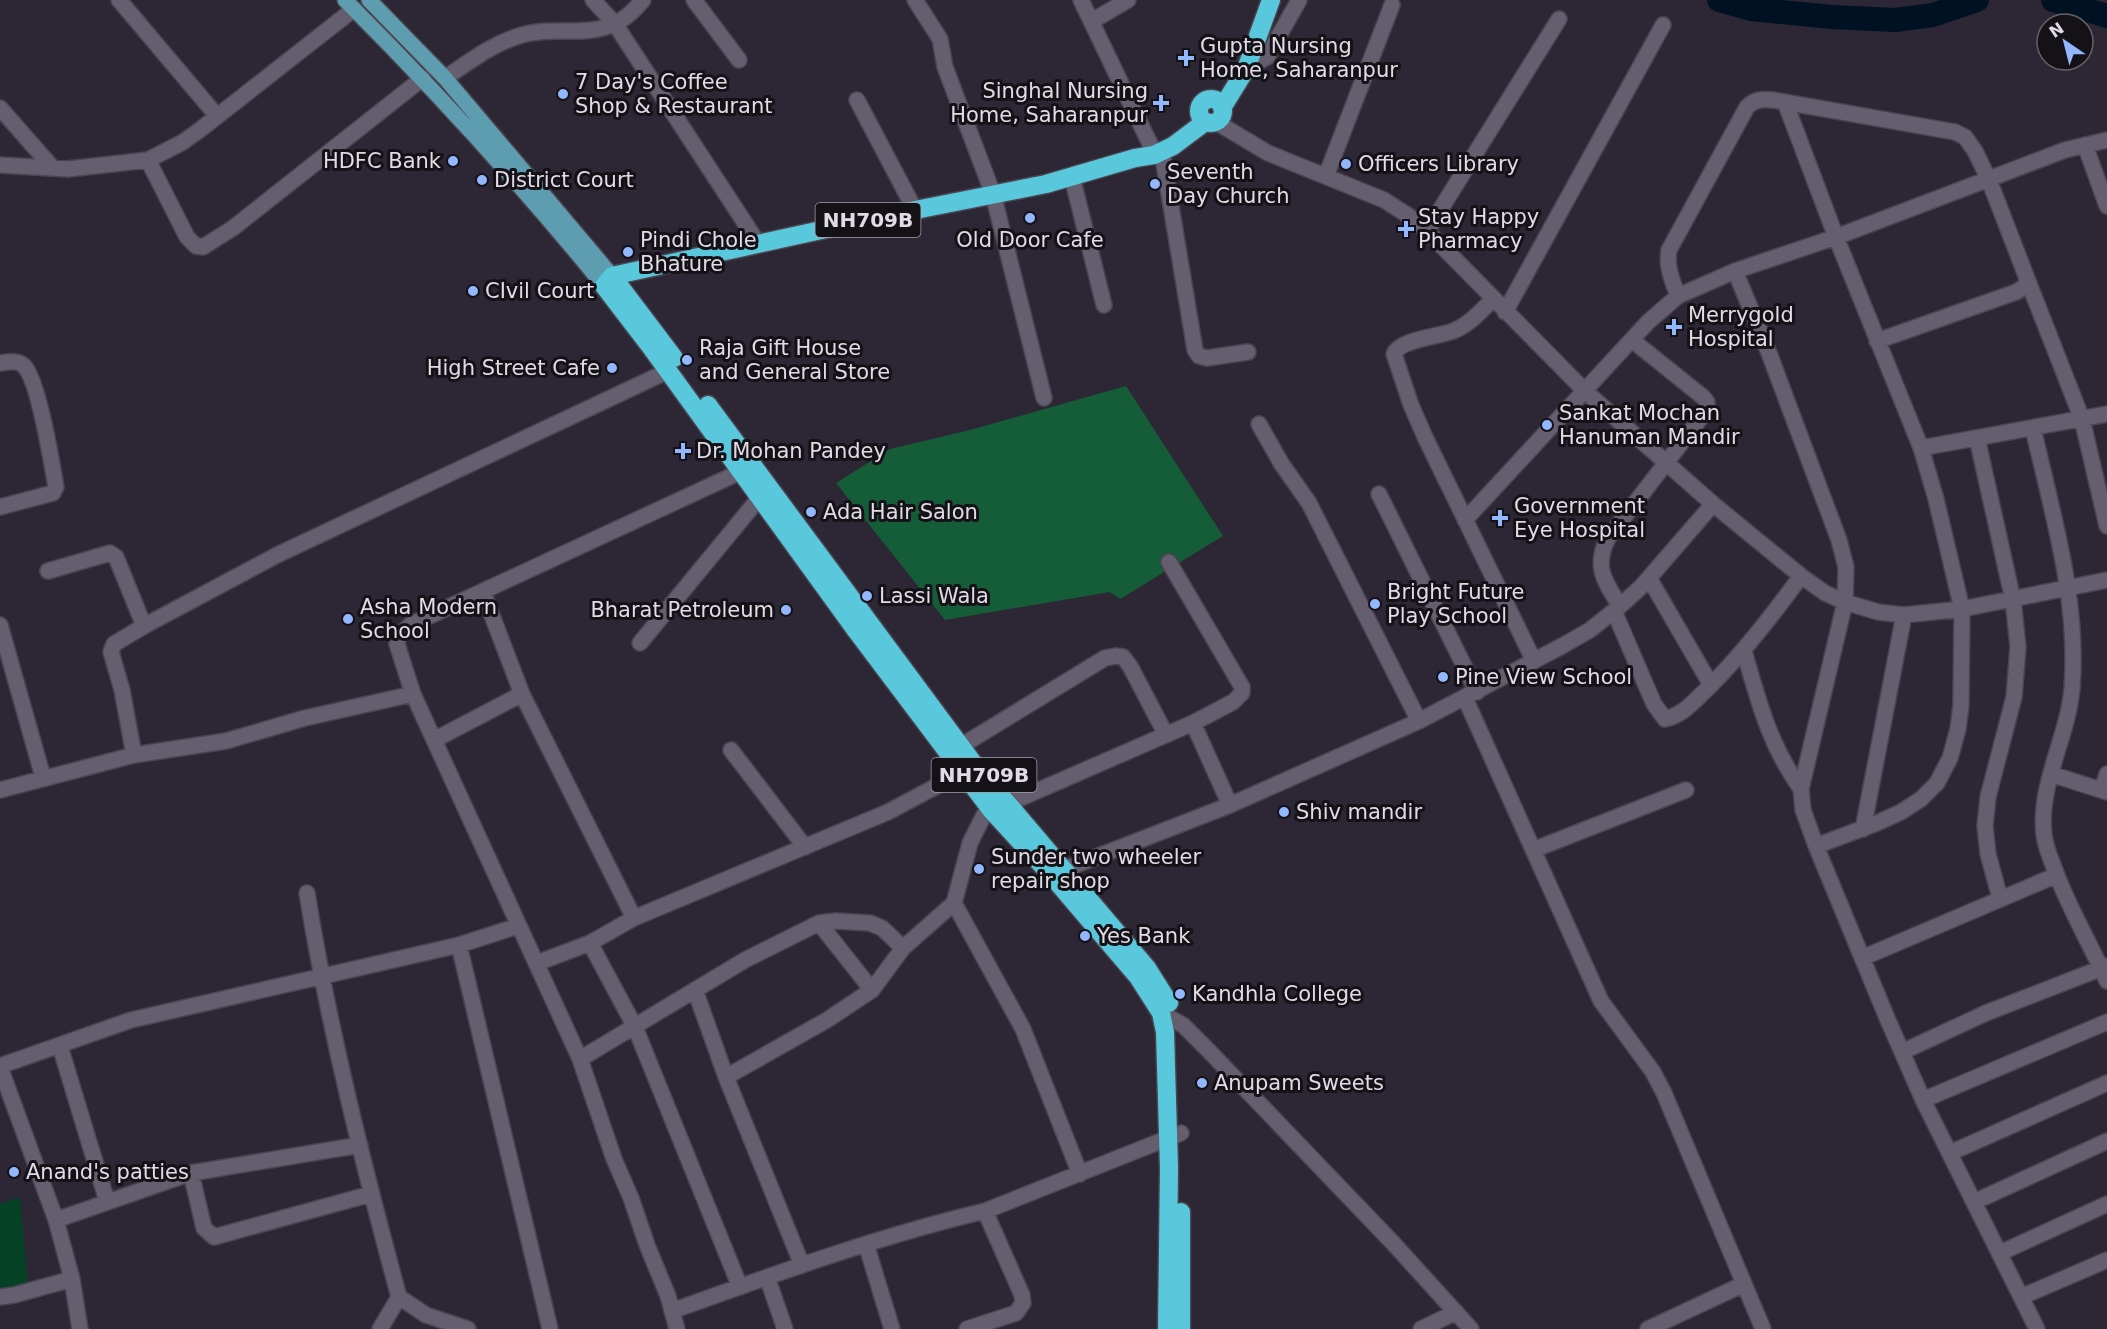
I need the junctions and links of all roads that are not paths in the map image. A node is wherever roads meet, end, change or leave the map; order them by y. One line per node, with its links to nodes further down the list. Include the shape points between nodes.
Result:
1 (119, 0): 26 (street)
2 (369, 0): 21 (main road)
3 (593, 0): 16 (street)
4 (643, 0): 16 (street)
5 (694, 0): 18 (street)
6 (915, 0): 36 (street, via 939,39 945,68)
7 (1081, 0): 15 (street)
8 (1128, 0): 15 (street)
9 (1261, 0): 25 (highway, NH709B)
10 (1271, 0): 19 (highway, NH709B)
11 (1299, 0): 19 (street, via 1267,57)
12 (350, 5): 20 (main road); 26 (street)
13 (1392, 5): 33 (street)
14 (1559, 19): 39 (street)
15 (1092, 21): 29 (street)
16 (615, 24): 21 (street, via 523,34 496,45); 41 (street)
17 (1664, 25): 48 (street)
18 (739, 60)
19 (1246, 69): 25 (highway, NH709B)
20 (423, 78): 30 (street, via 233,228 203,247 187,237); 43 (main road)
21 (445, 78): 43 (main road)
22 (857, 100): 38 (street)
23 (1785, 102): 35 (street, via 1955,132 1971,144); 40 (street); 45 (street, via 1761,99 1747,107 1697,197 1669,250 1669,273)
24 (0, 108): 32 (street)
25 (1211, 113): 29 (highway, NH709B); 33 (street, via 1268,153)
26 (217, 116): 30 (street, via 183,142)
27 (2107, 140): 28 (street)
28 (2085, 145): 35 (street); 37 (street)
29 (1156, 149): 34 (highway, NH709B); 51 (street, via 1195,350 1207,358)
30 (148, 160): 32 (street, via 68,169)
31 (0, 165): 32 (street)
32 (51, 166)
33 (1326, 176): 39 (street, via 1383,200)
34 (1072, 177): 36 (highway, NH709B); 47 (street)
35 (1989, 180): 40 (street); 44 (street)
36 (993, 194): 38 (highway, NH709B); 55 (street)
37 (2107, 206)
38 (915, 210): 41 (highway, NH709B)
39 (1426, 231): 46 (street)
40 (1836, 237): 42 (street); 50 (street)
41 (758, 243): 43 (highway, NH709B)
42 (1735, 271): 45 (street); 78 (street, via 1844,553)
43 (608, 281): 53 (highway, NH709B); 95 (highway, NH709B)
44 (2028, 281): 50 (street, via 2016,292); 57 (street)
45 (1678, 296): 49 (street)
46 (1493, 299): 48 (street); 68 (street, via 1462,327 1409,342 1394,354 1417,420)
47 (1104, 305)
48 (1505, 312): 54 (street)
49 (1632, 340): 54 (street); 62 (street, via 1707,402 1707,409)
50 (1877, 341): 61 (street)
51 (1248, 352)
52 (0, 363): 67 (street, via 17,362 26,368 37,395 56,487 53,493)
53 (668, 371): 63 (highway, NH709B); 83 (street, via 340,524)
54 (1586, 392): 62 (street); 68 (street)
55 (1044, 398)
56 (2107, 414): 57 (street)
57 (2082, 419): 59 (street); 69 (street)
58 (1258, 424): 91 (street, via 1309,503)
59 (2033, 428): 60 (street); 75 (street)
60 (1977, 438): 61 (street); 77 (street)
61 (1921, 448): 80 (street)
62 (1667, 462): 66 (street); 79 (street, via 1602,550 1602,573)
63 (740, 472): 65 (highway, NH709B); 76 (street)
64 (1379, 494): 90 (street)
65 (760, 497): 84 (street); 98 (highway, NH709B)
66 (1713, 504): 72 (street); 73 (street)
67 (0, 507)
68 (1466, 520): 86 (street)
69 (2107, 526)
70 (1169, 562): 92 (street, via 1242,687 1242,693 1233,702)
71 (48, 571): 83 (street, via 113,554)
72 (1801, 576): 78 (street); 85 (street)
73 (1649, 578): 79 (street); 87 (street)
74 (2107, 580): 75 (street)
75 (2069, 588): 77 (street); 99 (street, via 2072,687)
76 (483, 592): 88 (street, via 402,632 397,644); 89 (street)
77 (2013, 600): 80 (street); 115 (street, via 2017,680 1988,797 1985,826)
78 (1845, 602): 81 (street); 102 (street)
79 (1617, 609): 86 (street, via 1590,630); 87 (street, via 1654,704 1665,719 1683,712)
80 (1962, 609): 81 (street); 108 (street, via 1961,705 1950,758 1937,783 1921,799)
81 (1904, 615): 108 (street)
82 (0, 625): 101 (street)
83 (144, 626): 97 (street, via 111,649)
84 (640, 643)
85 (1744, 651): 87 (street); 102 (street, via 1772,742)
86 (1534, 661): 90 (street)
87 (1711, 685)
88 (413, 694): 94 (street); 97 (street, via 305,718 226,741)
89 (522, 694): 94 (street); 117 (street)
90 (1471, 695): 91 (street); 111 (street)
91 (1419, 721): 106 (street)
92 (1193, 723): 93 (street); 106 (street)
93 (1166, 735): 95 (street, via 1130,666 1123,657 1116,656 1105,658); 107 (street)
94 (434, 740): 119 (street)
95 (961, 746): 107 (highway, NH709B)
96 (731, 750): 110 (street)
97 (134, 755): 101 (street)
98 (963, 772): 107 (highway, NH709B); 110 (street, via 888,812)
99 (2051, 774): 105 (street); 113 (street, via 2043,819)
100 (2107, 774): 105 (street)
101 (43, 777): 103 (street)
102 (1801, 789): 109 (street, via 1803,810)
103 (0, 790)
104 (1686, 790): 111 (street)
105 (2105, 791)
106 (1230, 805): 112 (street)
107 (1000, 807): 112 (highway, NH709B); 116 (street, via 984,815 970,843)
108 (1863, 829): 109 (street)
109 (1816, 846): 123 (street)
110 (805, 847): 117 (street)
111 (1533, 850): 157 (street, via 1601,1001 1664,1093)
112 (1057, 872): 129 (highway, NH709B)
113 (2057, 874): 115 (street); 125 (street)
114 (307, 893): 126 (street)
115 (2000, 898): 123 (street)
116 (954, 903): 122 (street); 144 (street, via 1023,1029)
117 (634, 918): 120 (street)
118 (819, 923): 122 (street, via 870,923 882,928); 127 (street); 128 (street)
119 (518, 926): 121 (street); 124 (street)
120 (590, 943): 124 (street); 131 (street)
121 (459, 945): 126 (street); 167 (street)
122 (903, 948): 128 (street)
123 (1862, 958): 133 (street)
124 (537, 963): 134 (street)
125 (2105, 972): 133 (street, via 1986,1013)
126 (321, 976): 132 (street, via 131,1020); 141 (street)
127 (695, 990): 131 (street); 136 (street)
128 (872, 990): 136 (street)
129 (1168, 1016): 139 (highway, NH709B, via 1165,1032); 163 (street, via 1201,1044)
130 (2107, 1022): 138 (street)
131 (635, 1027): 134 (street); 158 (street)
132 (57, 1046): 135 (street); 146 (street)
133 (1902, 1052): 138 (street)
134 (580, 1059): 162 (street)
135 (0, 1067): 150 (street)
136 (726, 1077): 154 (street)
137 (2107, 1083): 142 (street)
138 (1923, 1100): 142 (street)
139 (1175, 1135): 144 (street); 172 (highway, NH709B); 173 (highway, NH709B)
140 (2107, 1141): 147 (street)
141 (360, 1145): 143 (street); 145 (street)
142 (1950, 1153): 147 (street)
143 (191, 1173): 145 (street, via 204,1228 214,1237); 146 (street)
144 (1080, 1174): 149 (street)
145 (371, 1194): 161 (street)
146 (107, 1201): 150 (street)
147 (1974, 1202): 152 (street)
148 (2107, 1204): 152 (street)
149 (985, 1211): 151 (street); 171 (street, via 1023,1303 1016,1313)
150 (56, 1220): 156 (street)
151 (866, 1244): 154 (street); 170 (street)
152 (2000, 1253): 160 (street)
153 (2107, 1260): 160 (street)
154 (802, 1265): 155 (street)
155 (767, 1277): 158 (street); 169 (street)
156 (72, 1279): 159 (street); 164 (street)
157 (1744, 1284): 176 (street); 177 (street)
158 (740, 1287): 162 (street)
159 (0, 1297)
160 (2021, 1297): 178 (street)
161 (399, 1298): 165 (street); 166 (street, via 426,1315)
162 (672, 1311): 168 (street)
163 (1456, 1312): 174 (street); 175 (street)
164 (80, 1329)
165 (380, 1329)
166 (468, 1329)
167 (550, 1329)
168 (677, 1329)
169 (785, 1329)
170 (892, 1329)
171 (968, 1329)
172 (1167, 1329)
173 (1181, 1329)
174 (1421, 1329)
175 (1471, 1329)
176 (1648, 1329)
177 (1763, 1329)
178 (2037, 1329)

